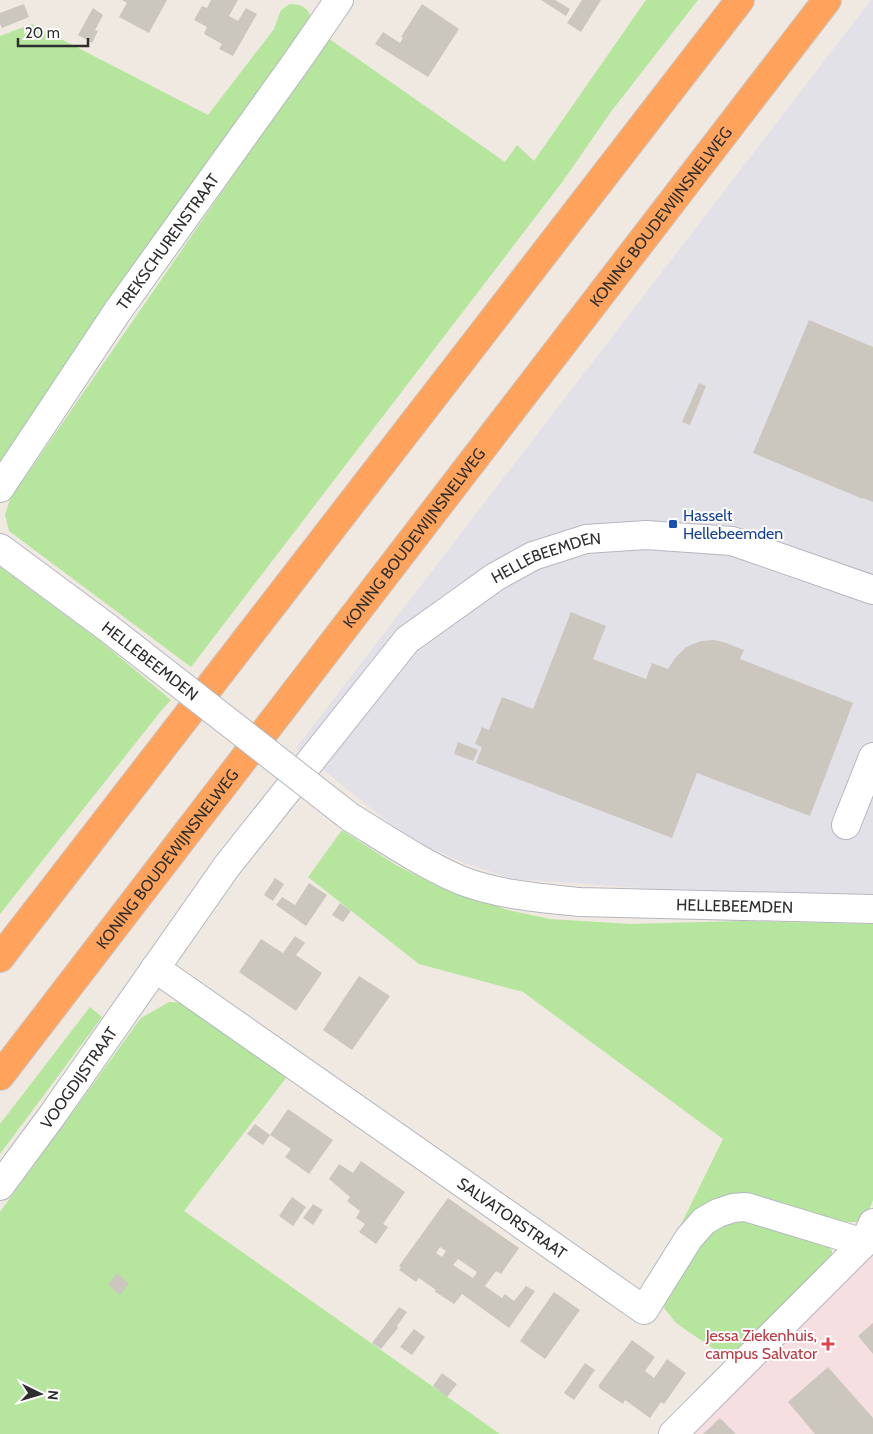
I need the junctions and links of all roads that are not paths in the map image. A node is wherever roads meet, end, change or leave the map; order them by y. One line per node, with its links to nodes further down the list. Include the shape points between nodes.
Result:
1 (339, 0): 4 (street, TREKSCHURENSTRAAT, via 117,312)
2 (740, 0): 10 (highway)
3 (826, 0): 12 (highway, KONING BOUDEWIJNSNELWEG)
4 (0, 488)
5 (0, 548): 9 (street, HELLEBEEMDEN, bridge, via 350,817 461,880 497,891 580,902)
6 (873, 590): 11 (street, HELLEBEEMDEN, via 732,541 646,534 586,539 533,556 495,577 407,640 227,866)
7 (873, 758): 8 (street)
8 (846, 825)
9 (873, 909)
10 (0, 958)
11 (156, 968): 13 (street, VOOGDIJSTRAAT); 14 (street, SALVATORSTRAAT, via 644,1310 689,1238 704,1221 718,1213 746,1207)
12 (0, 1076)
13 (0, 1186)
14 (868, 1233): 15 (street, SALVATORSTRAAT)
15 (673, 1434)

